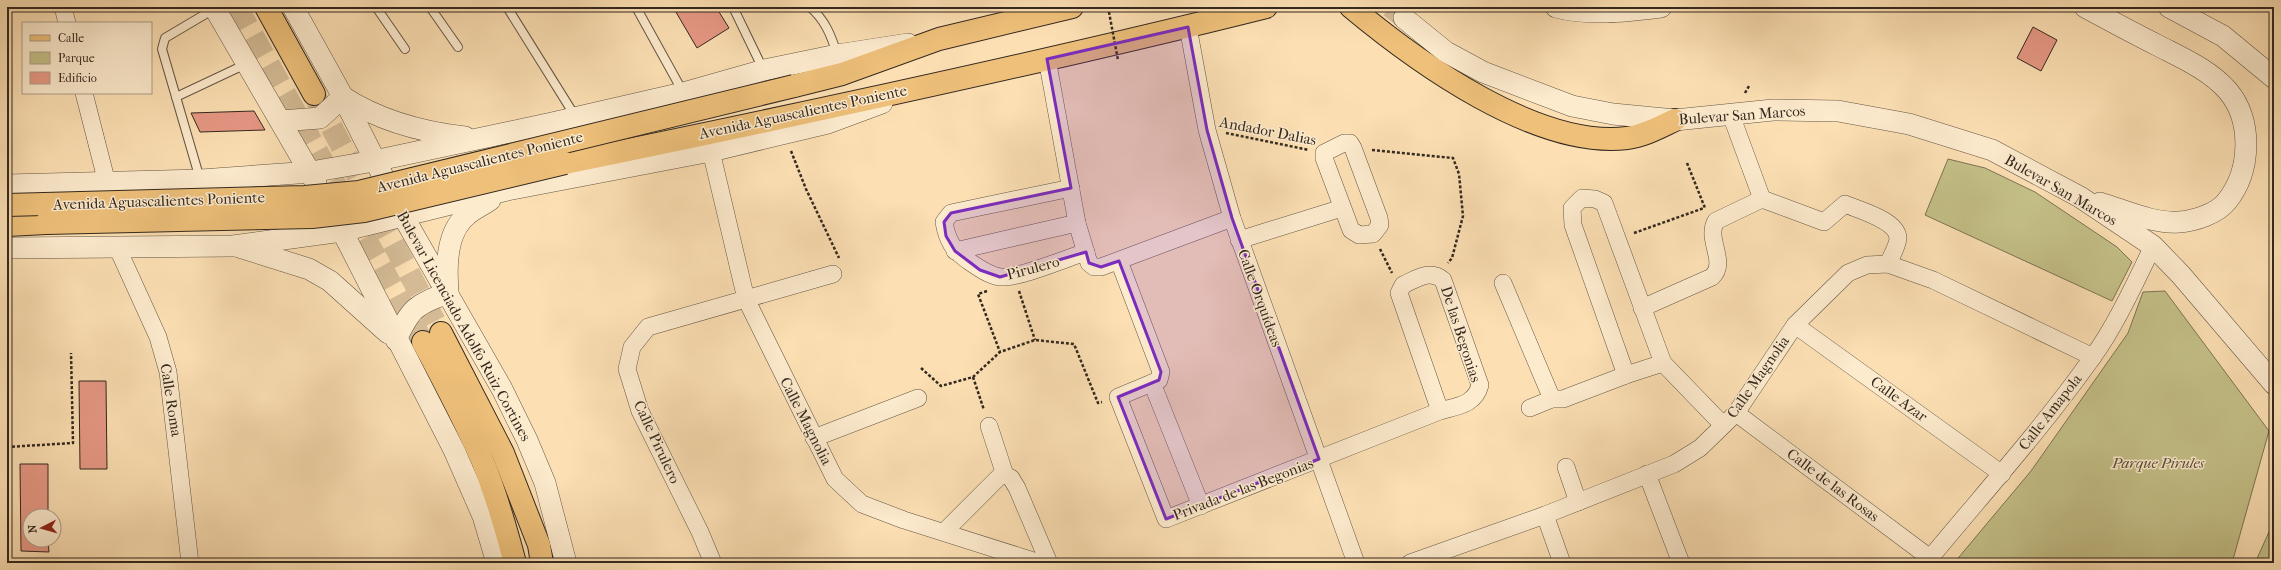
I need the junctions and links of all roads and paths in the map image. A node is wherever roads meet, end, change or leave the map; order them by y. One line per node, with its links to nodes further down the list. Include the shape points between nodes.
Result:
1 (63, 7): 20 (street)
2 (266, 7): 34 (main road)
3 (294, 7): 36 (street, Bulevar Licenciado Adolfo Ruiz Cortines)
4 (376, 7): 24 (lane)
5 (430, 7): 23 (lane)
6 (507, 7): 38 (lane)
7 (636, 7): 32 (lane)
8 (733, 7): 29 (lane)
9 (810, 7): 25 (lane, via 819,15 830,32)
10 (1072, 7): 22 (main road, Avenida Aguascalientes Poniente)
11 (1108, 7): 27 (path, bridge)
12 (1266, 7): 21 (main road, Avenida Aguascalientes Poniente)
13 (1351, 7): 39 (main road, via 1422,63 1450,80 1530,120 1570,134 1598,139 1628,138)
14 (1556, 7): 15 (street, via 1602,12)
15 (1661, 7)
16 (2085, 7): 56 (street, via 2207,72 2228,91 2240,113 2246,139 2244,172 2227,201 2208,215 2179,222 2161,221)
17 (2169, 7): 30 (street, via 2223,36)
18 (214, 8): 28 (street); 35 (lane, via 162,41)
19 (1404, 18): 39 (street, Bulevar San Marcos, via 1446,52 1483,72 1532,92 1572,106 1613,114)
20 (67, 22)
21 (1188, 27): 26 (main road, Avenida Aguascalientes Poniente); 41 (street, Calle Orquídeas)
22 (939, 39): 25 (street, Avenida Aguascalientes Poniente); 58 (main road, Avenida Aguascalientes Poniente, bridge, via 842,74 359,192 305,197)
23 (458, 47)
24 (405, 49)
25 (837, 55): 29 (street, Avenida Aguascalientes Poniente)
26 (1047, 59): 31 (main road, Avenida Aguascalientes Poniente); 54 (street)
27 (1118, 60)
28 (247, 64): 35 (lane); 40 (street)
29 (764, 70): 32 (street, Avenida Aguascalientes Poniente)
30 (2274, 78)
31 (936, 83): 42 (street, Avenida Aguascalientes Poniente, via 828,123); 64 (main road, Avenida Aguascalientes Poniente, bridge, via 565,163 364,211 312,217)
32 (683, 93): 38 (street, Avenida Aguascalientes Poniente)
33 (84, 94): 52 (street)
34 (314, 94)
35 (176, 97): 50 (lane)
36 (343, 97): 40 (street, via 320,118); 43 (street, via 386,120 446,134); 47 (street, Bulevar Licenciado Adolfo Ruiz Cortines)
37 (1731, 116): 39 (street, Bulevar San Marcos); 56 (street, Bulevar San Marcos, via 1773,110 1838,111 1909,124 1992,150); 57 (street)
38 (576, 117): 43 (street, Avenida Aguascalientes Poniente)
39 (1675, 120)
40 (281, 121): 49 (street)
41 (1207, 130): 46 (path, Andador Dalias); 62 (street, Calle Orquídeas)
42 (785, 133): 45 (street, Avenida Aguascalientes Poniente); 79 (path)
43 (477, 138): 47 (street, Avenida Aguascalientes Poniente); 55 (street, via 465,148 458,159 464,180 471,186 481,189)
44 (1353, 148): 46 (street, via 1350,143 1344,143); 67 (street, via 1379,218 1380,225); 80 (path, via 1453,158 1459,174 1463,216 1452,258)
45 (711, 150): 55 (street, Avenida Aguascalientes Poniente); 85 (street, Calle Magnolia)
46 (1324, 153): 59 (street)
47 (374, 161): 49 (street, Avenida Aguascalientes Poniente); 61 (street, Bulevar Licenciado Adolfo Ruiz Cortines)
48 (1687, 163): 60 (path)
49 (311, 172): 50 (street, Avenida Aguascalientes Poniente); 66 (street)
50 (201, 180): 51 (street, Avenida Aguascalientes Poniente)
51 (172, 181): 52 (street, Avenida Aguascalientes Poniente); 70 (street, via 184,209 182,224)
52 (107, 183): 53 (street, Avenida Aguascalientes Poniente)
53 (7, 185)
54 (1071, 188): 63 (street); 75 (street, Pirulero, via 951,213 944,222 946,236)
55 (507, 190): 61 (street, Avenida Aguascalientes Poniente); 84 (street, via 466,215 455,229 446,268)
56 (2080, 197): 72 (street, Bulevar San Marcos)
57 (1762, 199): 65 (street, via 1716,222); 78 (street, via 1824,222 1845,204 1889,222 1896,229 1898,239)
58 (7, 205)
59 (1342, 208): 67 (street, via 1351,230 1359,235); 69 (street)
60 (1705, 208): 65 (path); 68 (path)
61 (403, 216): 66 (street, Avenida Aguascalientes Poniente); 84 (street, Bulevar Licenciado Adolfo Ruiz Cortines)
62 (1232, 218): 69 (street, Calle Orquídeas); 77 (street)
63 (1077, 223): 75 (street); 76 (street)
64 (7, 225)
65 (1712, 227): 86 (street, via 1719,266 1717,272)
66 (342, 231): 71 (street, Avenida Aguascalientes Poniente); 88 (street)
67 (1373, 234): 83 (path)
68 (1618, 239): 86 (street); 95 (street, via 1604,203 1595,198 1582,198 1572,208 1573,225)
69 (1239, 240): 109 (street, Calle Orquídeas)
70 (173, 246): 71 (street, Avenida Aguascalientes Poniente); 73 (street, Avenida Aguascalientes Poniente)
71 (233, 246): 88 (street, via 303,267 330,281)
72 (2152, 246): 92 (street, Calle Amapola, via 2134,286); 98 (street, Bulevar San Marcos, via 2181,275)
73 (117, 247): 74 (street, Avenida Aguascalientes Poniente); 120 (street, Calle Roma, via 158,337 168,372)
74 (7, 248)
75 (955, 251): 81 (street, Pirulero, via 980,270)
76 (1086, 252): 77 (street, via 1094,267); 81 (street, Pirulero)
77 (1120, 261): 97 (street, via 1161,372 1159,380)
78 (1888, 264): 87 (street, Calle Magnolia, via 1867,265 1848,273); 92 (street, Calle Magnolia, via 1933,280)
79 (838, 269): 85 (street, Calle Pirulero)
80 (1437, 275): 83 (street, De las Begonias, via 1430,274); 103 (street, De las Begonias, via 1443,280 1480,386 1478,394 1471,401)
81 (1007, 276): 89 (path); 90 (path, via 995,289 978,294)
82 (1503, 283): 101 (street)
83 (1400, 288): 103 (street, via 1399,293)
84 (448, 293): 88 (street, via 416,307 406,318); 124 (street, Bulevar Licenciado Adolfo Ruiz Cortines, via 502,389 527,440 545,483)
85 (746, 299): 107 (street, Calle Magnolia); 125 (street, Calle Pirulero, via 648,327 632,347 627,369 640,411)
86 (1642, 308): 93 (street)
87 (1795, 325): 104 (street, Calle Magnolia); 112 (street, Calle Azar)
88 (396, 340): 121 (street, via 454,450 483,516)
89 (1035, 340): 90 (path); 99 (path, via 1074,344 1098,404)
90 (1000, 352): 96 (path)
91 (71, 353): 108 (path, via 73,443)
92 (2093, 357): 112 (street, Calle Amapola)
93 (1663, 363): 95 (street); 105 (street)
94 (921, 368): 96 (path, via 941,386)
95 (1626, 375): 101 (street, via 1563,399)
96 (973, 377): 106 (path)
97 (1152, 383): 99 (street); 115 (street)
98 (2274, 384)
99 (1118, 397): 115 (street, Privada de las Begonias, via 1166,519)
100 (918, 398): 107 (street)
101 (1552, 398): 102 (street)
102 (1530, 408)
103 (1440, 411): 109 (street, De las Begonias)
104 (1736, 413): 105 (street, Calle Magnolia); 119 (street, Calle de las Rosas)
105 (1723, 425): 111 (street, Calle Magnolia, via 1700,448 1674,464)
106 (989, 426): 113 (street)
107 (814, 438): 117 (street, Calle Magnolia, via 835,479 862,504)
108 (7, 447)
109 (1319, 459): 115 (street, Privada de las Begonias); 128 (street, Calle Orquídeas)
110 (1566, 467): 114 (street)
111 (1647, 474): 114 (street, Calle Magnolia); 131 (street)
112 (2002, 474): 119 (street, Calle Amapola)
113 (1005, 475): 117 (street, via 999,477); 127 (street, via 1011,478 1017,488)
114 (1578, 502): 116 (street, Calle Magnolia)
115 (1201, 506)
116 (1545, 515): 118 (street, Calle Magnolia); 130 (street)
117 (944, 532): 126 (street, Calle Magnolia)
118 (1437, 559): 129 (street, Calle Magnolia)
119 (1928, 560)
120 (190, 563)
121 (497, 563)
122 (515, 563): 123 (main road, Bulevar Licenciado Adolfo Ruiz Cortines, via 504,522 483,463 453,398 432,337 503,453 539,545)
123 (542, 563)
124 (566, 563)
125 (713, 563)
126 (1040, 563)
127 (1049, 563)
128 (1356, 563)
129 (1410, 563)
130 (1562, 563)
131 (1681, 563)

